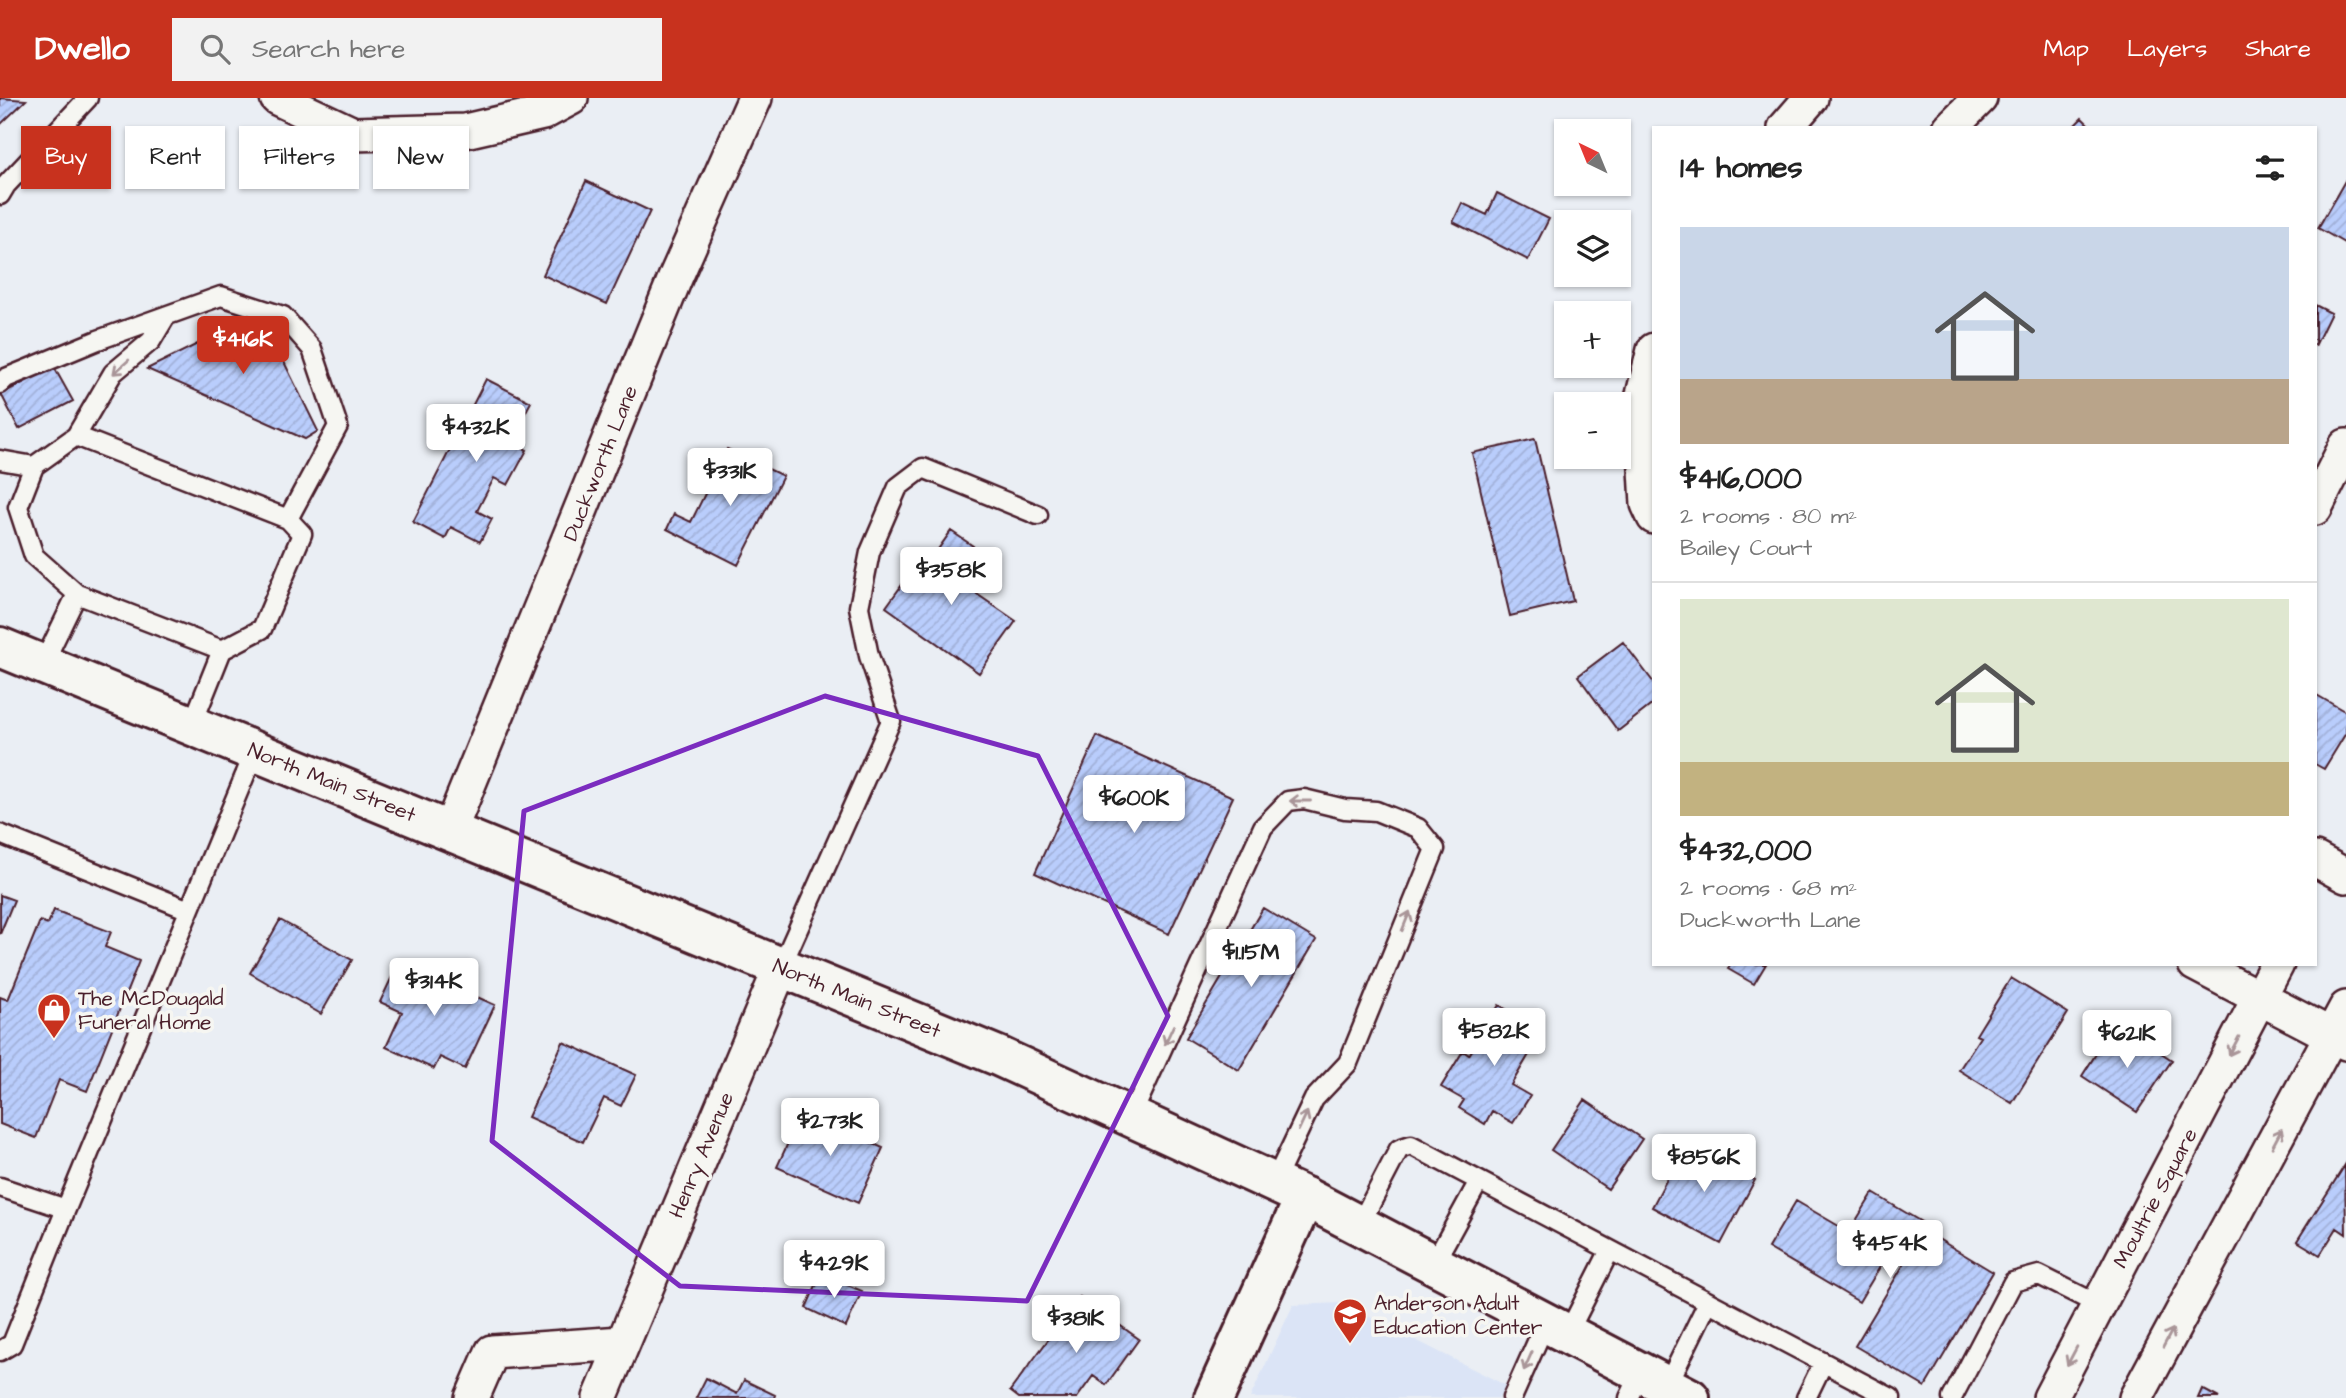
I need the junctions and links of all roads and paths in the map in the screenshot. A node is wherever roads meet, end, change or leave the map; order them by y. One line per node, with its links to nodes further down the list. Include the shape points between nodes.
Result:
1 (88, 98): 9 (lane)
2 (276, 98): 3 (street, via 353,134 465,131 543,113)
3 (571, 98)
4 (755, 98): 27 (street, Duckworth Lane, via 676,276)
5 (1811, 98): 7 (street)
6 (1980, 98): 8 (street)
7 (1787, 126)
8 (1952, 126)
9 (0, 195)
10 (166, 316): 12 (lane); 13 (lane, one-way to 13, via 152,341 113,373); 20 (lane, via 221,296 284,316 312,349 338,426)
11 (1652, 358): 18 (street, via 1642,399)
12 (0, 384)
13 (76, 436): 16 (lane); 20 (lane)
14 (2346, 446): 17 (street)
15 (0, 460): 16 (lane)
16 (34, 467): 21 (lane, via 18,507 34,556)
17 (2317, 504)
18 (1652, 513)
19 (1038, 515): 32 (lane, via 923,468 898,487 870,552 859,607 869,656 891,720)
20 (288, 519): 23 (lane, via 302,534 262,629)
21 (77, 594): 23 (lane); 24 (lane)
22 (0, 647): 24 (main road, North Main Street)
23 (222, 650): 25 (lane)
24 (43, 664): 25 (main road, North Main Street)
25 (192, 725): 26 (main road, North Main Street)
26 (255, 751): 27 (main road, North Main Street); 29 (lane)
27 (450, 830): 32 (main road, North Main Street)
28 (0, 834): 29 (lane)
29 (189, 910): 39 (lane)
30 (2199, 966): 33 (street)
31 (2276, 966): 33 (street, Moultrie Square)
32 (781, 967): 35 (main road, North Main Street, via 987,1051); 46 (street, Henry Avenue)
33 (2259, 998): 34 (street); 44 (street, Moultrie Square, one-way to 44)
34 (2341, 1029): 58 (street, one-way to 34)
35 (1131, 1117): 38 (main road, North Main Street); 38 (lane, one-way to 35, via 1314,1098 1348,1063 1435,849 1418,828 1376,811 1304,799 1288,801 1264,827)
36 (1479, 1181): 40 (lane, via 1411,1145 1399,1149); 41 (lane); 42 (lane)
37 (0, 1187): 39 (lane)
38 (1290, 1190): 40 (main road, North Main Street); 52 (main road)
39 (66, 1209): 47 (lane, via 12,1344)
40 (1359, 1226): 42 (main road, North Main Street)
41 (1610, 1250): 43 (lane); 45 (lane)
42 (1433, 1265): 45 (main road, North Main Street)
43 (1708, 1302): 48 (lane); 49 (lane)
44 (2099, 1305): 56 (lane, via 2039,1275 2013,1282); 57 (street, Moultrie Square, one-way to 57)
45 (1556, 1330): 49 (main road, North Main Street); 53 (lane, one-way to 53)
46 (622, 1343): 50 (street, via 492,1352); 51 (street, Henry Avenue)
47 (0, 1351)
48 (1823, 1363): 54 (lane); 55 (lane)
49 (1657, 1389)
50 (472, 1398)
51 (600, 1398)
52 (1214, 1398)
53 (1512, 1398)
54 (1806, 1398)
55 (1891, 1398)
56 (1952, 1398)
57 (2050, 1398)
58 (2136, 1398)

